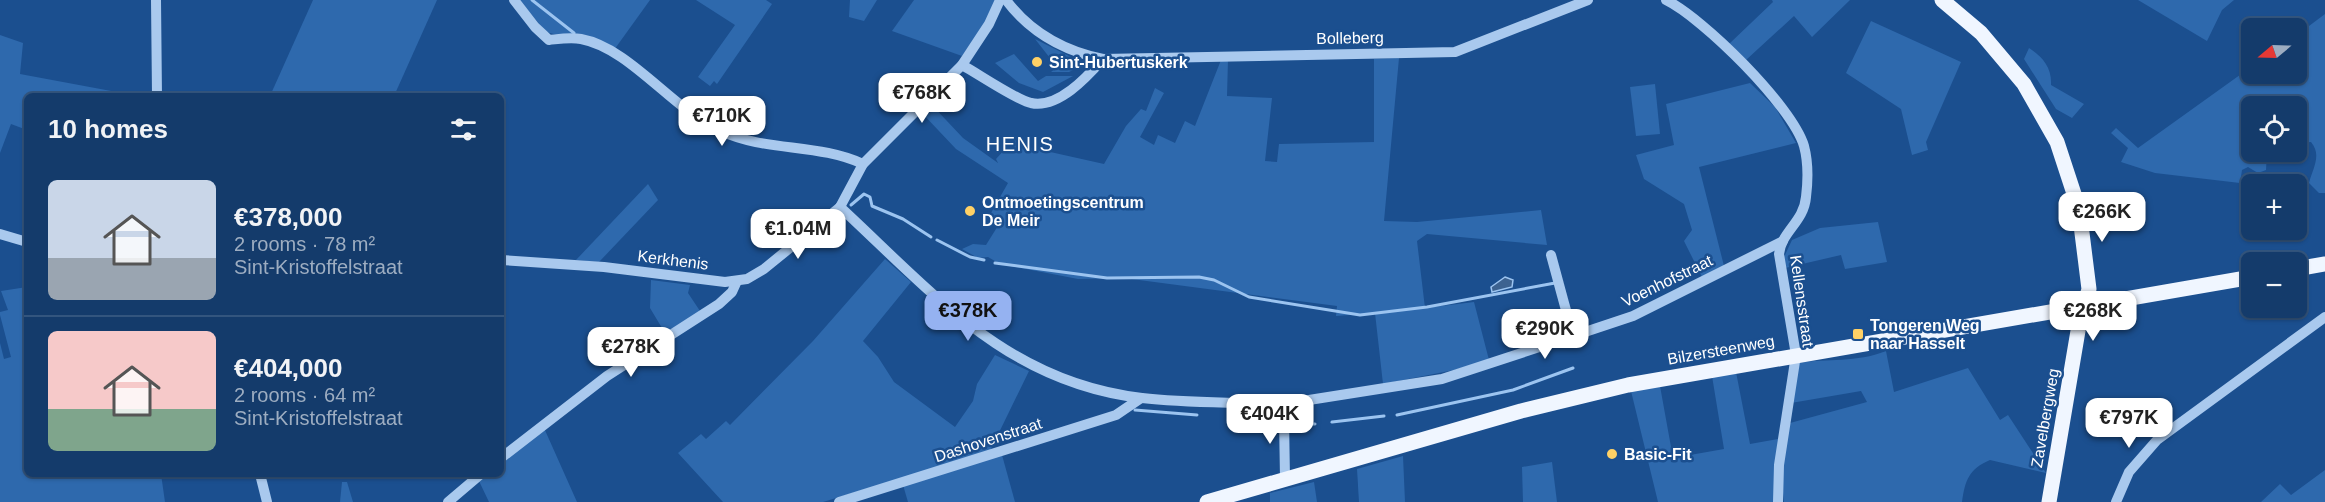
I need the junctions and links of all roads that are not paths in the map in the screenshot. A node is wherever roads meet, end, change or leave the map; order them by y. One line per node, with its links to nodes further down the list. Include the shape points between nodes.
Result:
1 (156, 0): 10 (street)
2 (514, 0): 11 (street, via 543,36 582,39 619,56 707,125 743,139 817,149)
3 (1000, 0): 9 (street)
4 (1006, 0): 8 (street, Bolleberg, via 1043,35 1082,54)
5 (1588, 0): 8 (street, Bolleberg, via 1455,51)
6 (1666, 0): 15 (street, Kellensstraat, via 1707,30 1778,102 1804,146 1804,207)
7 (1942, 0): 22 (main road, Zavelbergweg, via 1982,33 2002,56 2024,84 2057,142 2084,232 2089,280)
8 (1103, 58): 9 (street, via 1066,93 1040,104 1024,101)
9 (962, 65): 11 (street)
10 (157, 93)
11 (863, 164): 12 (street)
12 (840, 207): 21 (street, via 764,269); 26 (street, via 948,307 1001,349 1060,378)
13 (0, 234): 14 (street)
14 (24, 241)
15 (1783, 241): 24 (street, Voenhofstraat, via 1633,316); 25 (street, Kellensstraat, via 1779,254)
16 (1551, 255): 24 (street)
17 (504, 260): 21 (street, Kerkhenis)
18 (2325, 264): 19 (main road)
19 (2307, 267)
20 (2241, 279): 22 (main road, Bilzersteenweg)
21 (737, 282): 28 (street, via 719,304 607,376)
22 (2086, 306): 25 (main road, Bilzersteenweg); 37 (main road, Zavelbergweg, via 2079,325)
23 (2325, 317): 38 (street, via 2157,440 2129,472)
24 (1573, 336): 27 (street, Voenhofstraat, via 1442,379)
25 (1796, 355): 31 (main road, Bilzersteenweg, via 1586,395); 36 (street, Kellensstraat, via 1779,465)
26 (1141, 398): 27 (street); 34 (street, Dashovenstraat, via 1116,415)
27 (1281, 407): 31 (street)
28 (504, 456)
29 (261, 477): 32 (street)
30 (477, 477): 33 (street)
31 (1285, 479): 35 (main road, Bilzersteenweg)
32 (267, 502)
33 (448, 502)
34 (839, 502)
35 (1207, 502)
36 (1778, 502)
37 (2049, 502)
38 (2116, 502)

